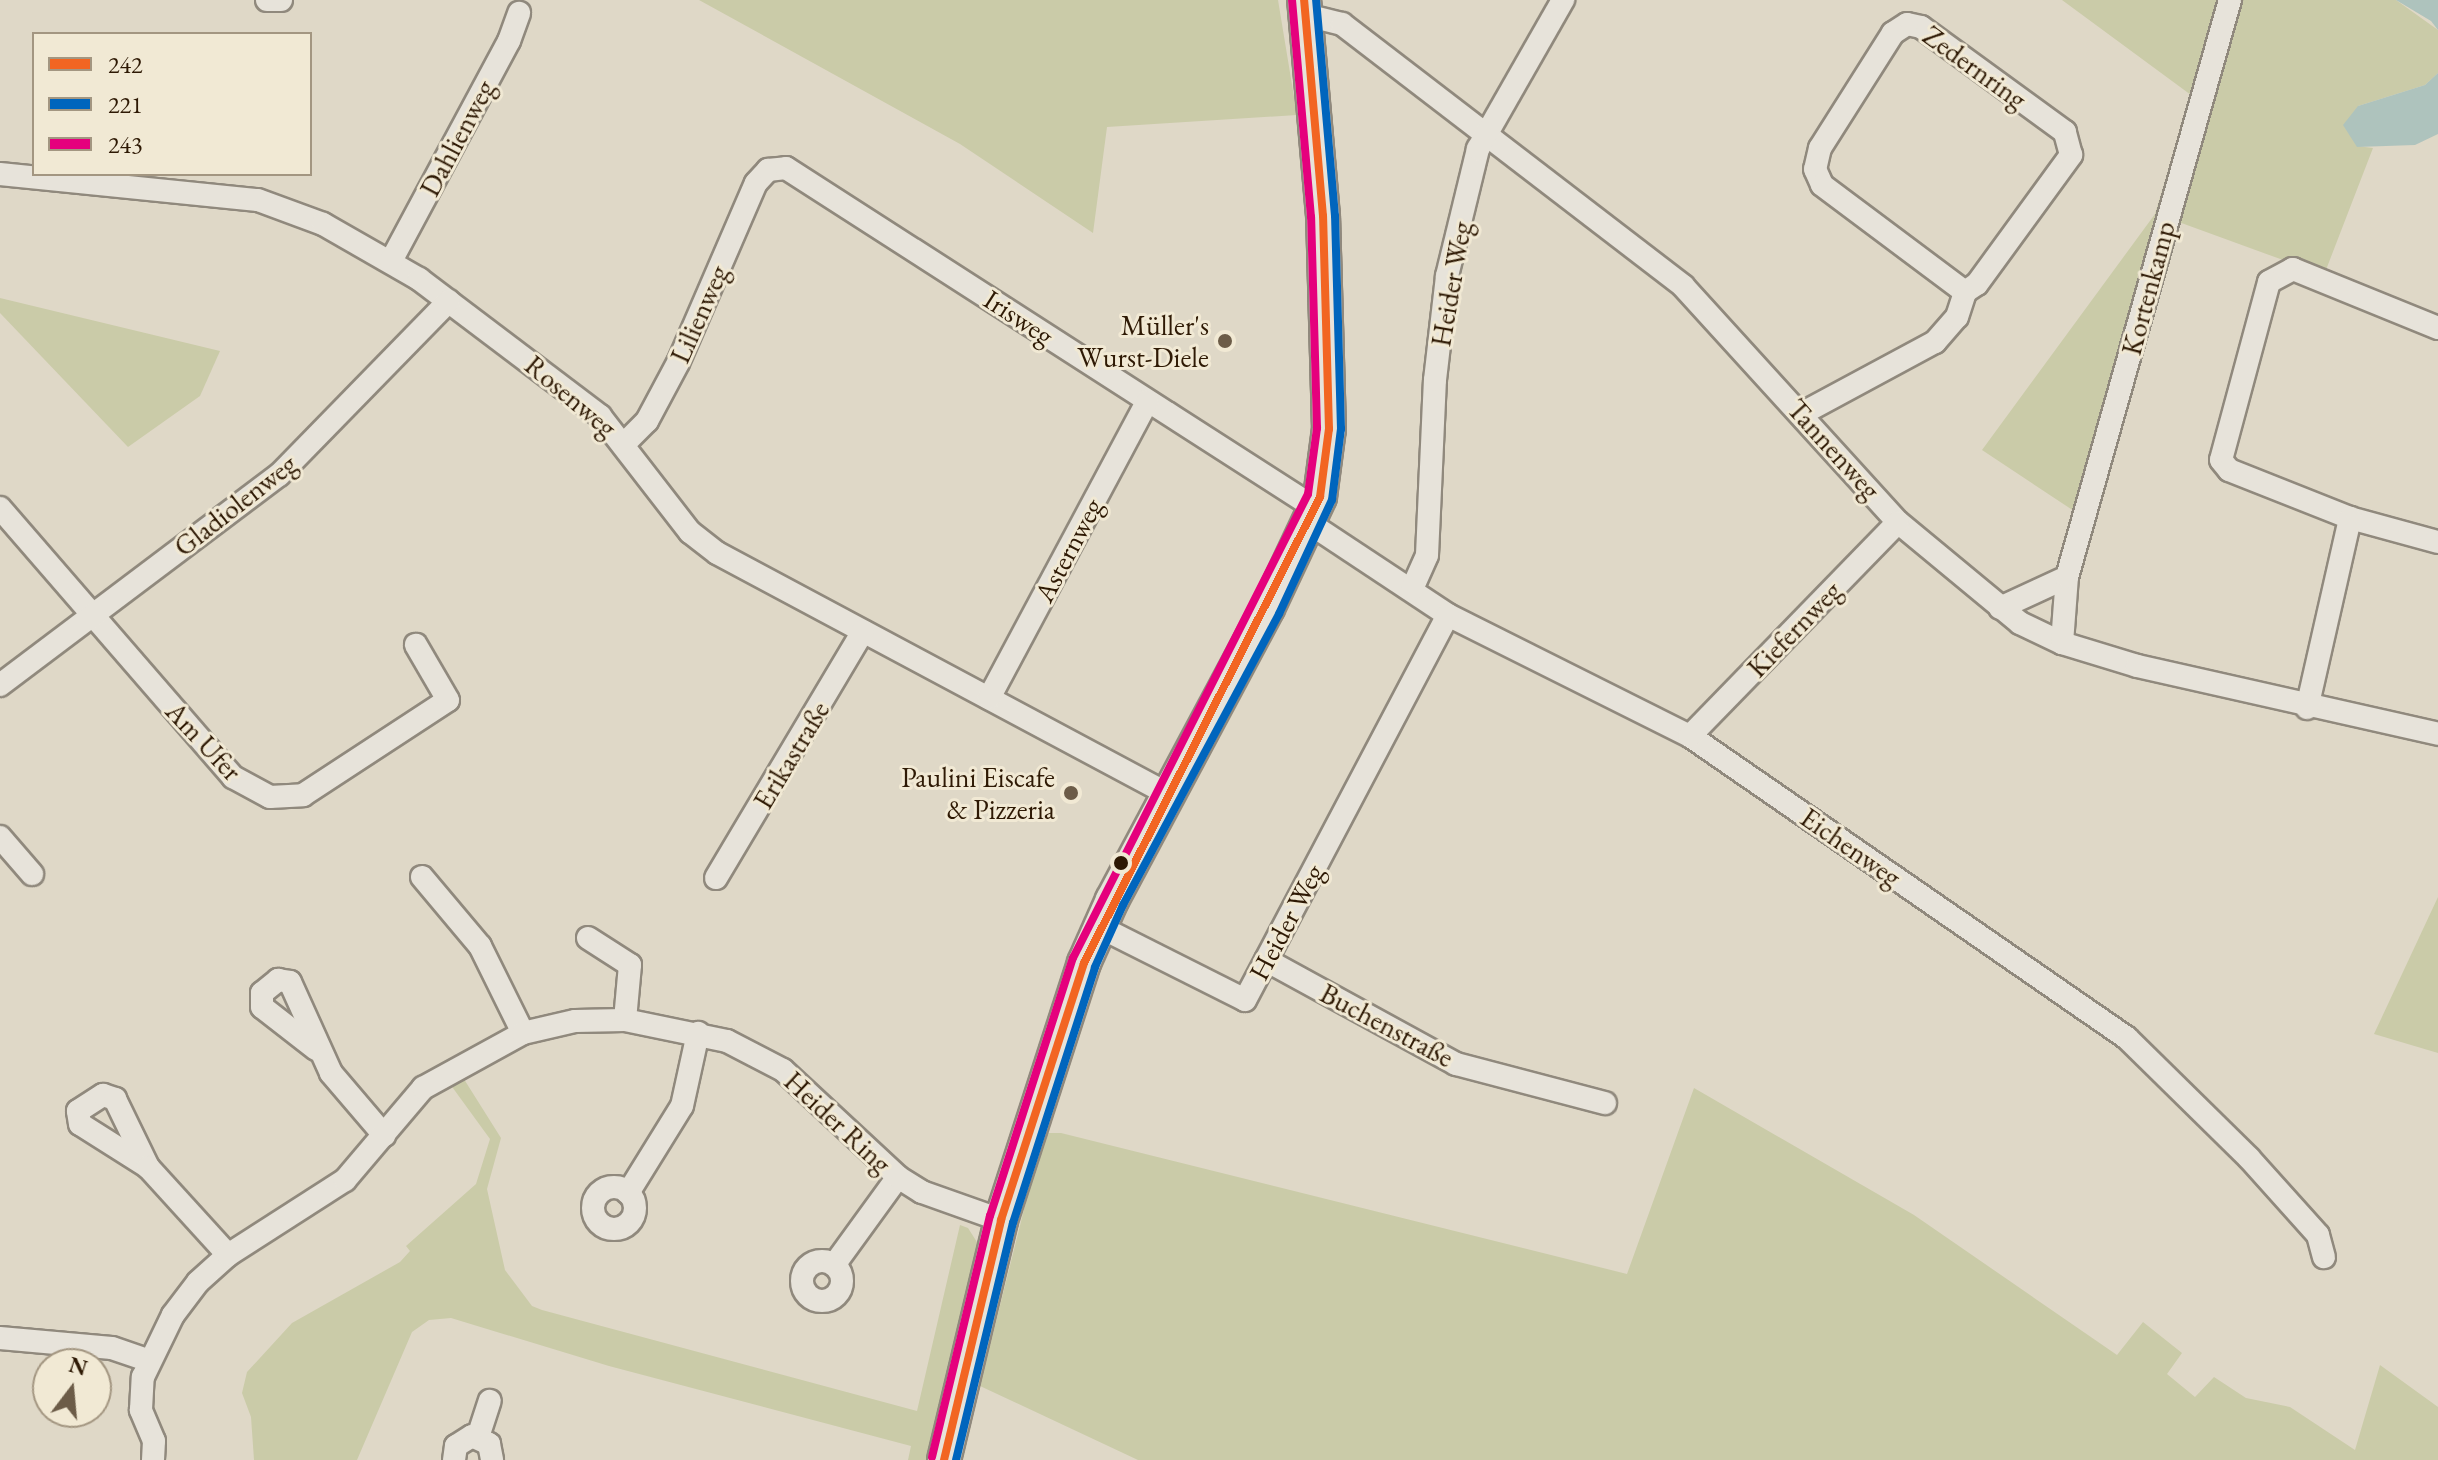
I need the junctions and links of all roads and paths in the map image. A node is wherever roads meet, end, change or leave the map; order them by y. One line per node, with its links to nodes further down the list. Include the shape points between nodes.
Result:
1 (267, 0): 2 (street)
2 (281, 0)
3 (1563, 0): 7 (street, Heider Weg)
4 (2230, 0): 22 (street, Kortenkamp)
5 (1305, 8): 7 (street, Tannenweg, via 1342,24); 18 (street, via 1323,216 1329,429)
6 (519, 13): 10 (street, Dahlienweg)
7 (1484, 134): 15 (street, Tannenweg, via 1683,286); 23 (street, Heider Weg, via 1447,276 1435,380 1427,555)
8 (0, 174): 10 (street, Rosenweg, via 275,204)
9 (760, 177): 14 (street, Irisweg, via 777,168 796,174); 16 (street, Lilienweg, via 678,363 647,421)
10 (391, 261): 12 (street, Rosenweg)
11 (1965, 292): 11 (street, Zedernring, via 1822,185 1815,169 1820,148 1893,33 1907,24 1921,27 2065,132 2072,148 2068,163); 15 (street, Zedernring, via 1957,317 1935,342)
12 (449, 301): 16 (street, Rosenweg, via 562,385); 26 (street, Gladiolenweg, via 279,475)
13 (2438, 328): 19 (street, via 2293,269 2269,282 2221,460 2229,470)
14 (1147, 402): 18 (street, Irisweg); 31 (street, Asternweg)
15 (1803, 413): 20 (street, Tannenweg)
16 (625, 443): 27 (street, Rosenweg, via 697,539)
17 (0, 508): 26 (street, Am Ufer)
18 (1312, 515): 23 (street, Eichenweg); 35 (street)
19 (2350, 518): 21 (street); 32 (street)
20 (1898, 522): 24 (street, Tannenweg); 34 (street, Kiefernweg)
21 (2438, 542)
22 (2067, 577): 24 (street); 28 (street, Kortenkamp)
23 (1412, 589): 25 (street, Eichenweg)
24 (2000, 608): 28 (street, Tannenweg)
25 (1448, 615): 34 (street, Eichenweg); 42 (street, Heider Weg)
26 (91, 616): 29 (street, Am Ufer, via 233,777 270,797 303,795 448,700); 30 (street, Gladiolenweg)
27 (863, 631): 31 (street, Rosenweg); 39 (street, Erikastraße)
28 (2062, 643): 32 (street, Tannenweg)
29 (416, 645)
30 (0, 685)
31 (989, 698): 35 (street, Rosenweg)
32 (2307, 708): 33 (street, Tannenweg)
33 (2438, 734)
34 (1690, 736): 54 (street, Eichenweg, via 2127,1038 2318,1235)
35 (1168, 794): 40 (street)
36 (0, 837): 37 (street)
37 (32, 874)
38 (422, 877): 44 (street, via 480,946)
39 (716, 878)
40 (1100, 927): 42 (street, Heider Weg, via 1245,1000); 52 (street)
41 (588, 938): 43 (street, via 630,965)
42 (1266, 960): 47 (street, Buchenstraße, via 1456,1064)
43 (625, 1020): 44 (street, Heider Ring, via 575,1021); 45 (street, Heider Ring)
44 (523, 1033): 48 (street, Heider Ring, via 423,1088)
45 (698, 1033): 50 (street, Heider Ring, via 783,1070); 51 (street, via 682,1106)
46 (316, 1049): 48 (street)
47 (1605, 1103)
48 (384, 1135): 53 (street, Heider Ring, via 329,1193)
49 (148, 1167): 53 (street)
50 (898, 1177): 52 (street, Heider Ring, via 922,1192); 55 (street)
51 (628, 1193)
52 (1001, 1220): 63 (street)
53 (228, 1255): 57 (street, Heider Ring, via 185,1297)
54 (2324, 1257)
55 (834, 1265)
56 (0, 1338): 57 (street, via 112,1348)
57 (149, 1361): 60 (street, Heider Ring, via 140,1400 154,1441)
58 (490, 1401): 59 (street)
59 (478, 1437): 61 (street, via 460,1441); 62 (street, via 489,1444)
60 (153, 1460)
61 (454, 1460)
62 (492, 1460)
63 (944, 1460)

